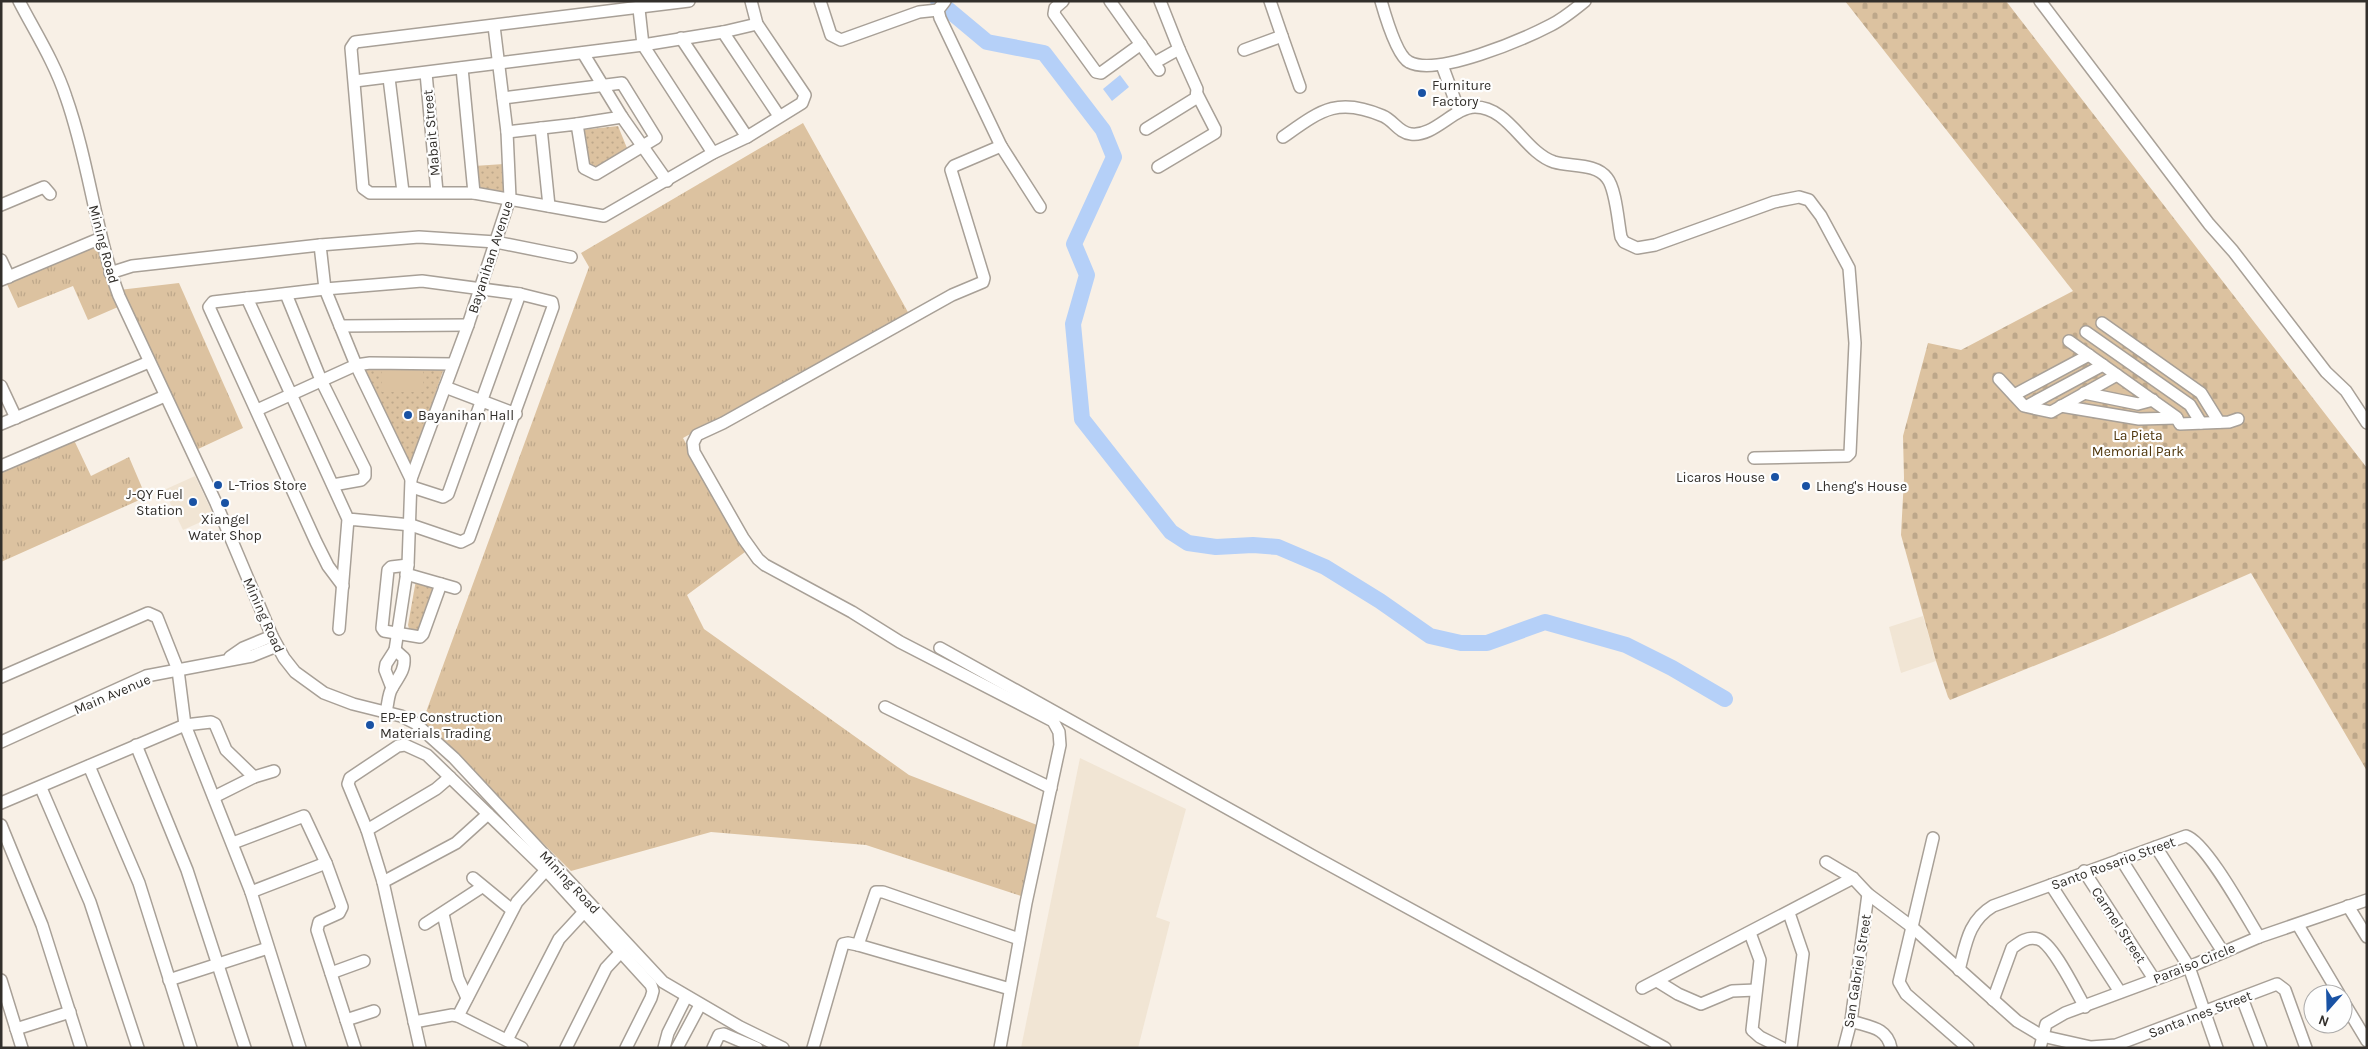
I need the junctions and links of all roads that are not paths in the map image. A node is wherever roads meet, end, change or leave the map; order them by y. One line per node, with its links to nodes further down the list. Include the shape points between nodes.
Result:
1 (19, 1): 56 (street, Mining Road, via 66,95)
2 (689, 1): 13 (street)
3 (751, 1): 14 (street)
4 (820, 1): 12 (street, via 831,35 837,39)
5 (1063, 1): 19 (street, via 1055,8 1054,14 1096,72 1101,73)
6 (1110, 1): 19 (street)
7 (1160, 1): 21 (street)
8 (1270, 1): 17 (street)
9 (1585, 1): 25 (street, via 1552,24 1517,40)
10 (2040, 1): 100 (street, via 2209,224 2326,372 2346,391)
11 (1382, 2): 25 (street, via 1400,53 1409,62)
12 (942, 5): 43 (street, via 968,80)
13 (639, 9): 15 (street); 20 (street)
14 (757, 24): 16 (street); 35 (street, via 805,95 802,102)
15 (494, 26): 24 (street, Bayanihan Avenue); 29 (street, via 356,42 351,48)
16 (723, 32): 18 (street); 35 (street)
17 (1282, 36): 22 (street); 31 (street)
18 (681, 38): 20 (street); 41 (street)
19 (1141, 44): 21 (street, via 1156,66)
20 (643, 45): 23 (street); 45 (street)
21 (1179, 49): 32 (street)
22 (1244, 50)
23 (583, 53): 24 (street); 30 (street)
24 (498, 64): 26 (street); 33 (street, Bayanihan Avenue)
25 (1442, 65): 34 (street)
26 (462, 68): 27 (street); 50 (street)
27 (426, 73): 28 (street); 49 (street, Mabait Street)
28 (389, 78): 29 (street); 48 (street)
29 (356, 81): 48 (street, via 363,188 370,193)
30 (603, 87): 33 (street); 36 (street); 44 (street, via 624,85 656,138)
31 (1300, 87)
32 (1197, 94): 39 (street, via 1193,101); 46 (street, via 1215,133)
33 (503, 98): 40 (street, Bayanihan Avenue)
34 (1459, 111): 42 (street, via 1443,123 1411,134 1384,116 1342,105 1331,107); 102 (street, via 1477,107 1488,110 1498,115 1542,156 1604,174 1611,185 1621,237 1629,246 1655,245 1792,198 1808,200 1821,216 1849,268 1855,343 1850,453 1846,456)
35 (779, 116): 41 (street)
36 (622, 117): 37 (street); 44 (street)
37 (577, 124): 38 (street); 44 (street, via 584,168 590,172 596,174)
38 (541, 128): 40 (street); 54 (street)
39 (1146, 129)
40 (507, 132): 52 (street, Bayanihan Avenue)
41 (747, 137): 45 (street)
42 (1283, 137)
43 (1000, 146): 55 (street); 124 (street, via 951,170 983,282 952,295 697,435 693,443 694,452 758,560 900,642 1053,722)
44 (643, 148): 47 (street)
45 (713, 153): 47 (street)
46 (1158, 167)
47 (666, 180): 54 (street, via 604,216)
48 (403, 192): 49 (street)
49 (436, 192): 50 (street)
50 (474, 193): 52 (street)
51 (50, 194): 53 (street, via 44,187)
52 (510, 198): 54 (street); 57 (street, Bayanihan Avenue)
53 (1, 205)
54 (549, 206)
55 (1040, 207)
56 (101, 238): 61 (street, Mining Road); 62 (street)
57 (496, 242): 58 (street, via 419,237); 59 (street); 63 (street, Bayanihan Avenue)
58 (320, 245): 61 (street, via 132,266); 64 (street)
59 (571, 258)
60 (1, 260): 62 (street)
61 (110, 273): 74 (street, Mining Road)
62 (5, 278)
63 (481, 288): 64 (street, via 422,281); 66 (street); 70 (street, Bayanihan Avenue)
64 (325, 289): 65 (street); 69 (street)
65 (286, 294): 67 (street); 80 (street)
66 (520, 294): 90 (street); 94 (street, via 552,302 553,307)
67 (246, 298): 86 (street); 93 (street, via 213,302 210,307)
68 (2102, 323): 98 (street, via 2202,393)
69 (340, 326): 70 (street); 75 (street)
70 (468, 326): 76 (street, Bayanihan Avenue)
71 (2086, 332): 99 (street, via 2190,405)
72 (2069, 341): 73 (street)
73 (2089, 355): 77 (street); 88 (street)
74 (149, 362): 87 (street, Mining Road); 95 (street)
75 (356, 364): 76 (street); 80 (street); 104 (street)
76 (453, 364): 84 (street, Bayanihan Avenue)
77 (2102, 365): 78 (street); 91 (street)
78 (2117, 375): 81 (street); 82 (street)
79 (1999, 379): 88 (street)
80 (321, 380): 86 (street); 105 (street, via 365,469 361,480)
81 (2104, 382): 82 (street); 85 (street)
82 (2130, 385): 89 (street)
83 (1, 386): 95 (street)
84 (445, 387): 90 (street); 104 (street, Bayanihan Avenue)
85 (2084, 393): 89 (street, via 2138,404); 92 (street)
86 (290, 395): 93 (street); 105 (street)
87 (165, 396): 103 (street); 114 (street, Mining Road, via 216,503)
88 (2014, 396): 91 (street)
89 (2152, 400): 96 (street)
90 (482, 401): 94 (street); 104 (street, via 446,496)
91 (2028, 406): 92 (street, via 2051,412)
92 (2060, 406): 96 (street, via 2139,419)
93 (257, 410): 110 (street, via 316,542)
94 (516, 414): 107 (street, via 466,541)
95 (16, 418): 101 (street)
96 (2177, 418): 99 (street, via 2180,424)
97 (2238, 419): 98 (street)
98 (2219, 422): 99 (street)
99 (2200, 423)
100 (2367, 423)
101 (1, 424)
102 (1754, 458)
103 (1, 466)
104 (411, 483): 107 (street)
105 (333, 485): 106 (street)
106 (348, 519): 107 (street); 110 (street)
107 (411, 525): 108 (street)
108 (407, 569): 109 (street); 113 (street); 113 (street, via 390,567 388,570 382,628)
109 (441, 584): 111 (street); 113 (street, via 422,636)
110 (343, 586): 112 (street)
111 (455, 588)
112 (339, 629)
113 (398, 633): 116 (street)
114 (274, 641): 117 (street, Main Avenue, via 244,648 227,659); 121 (street, Mining Road, via 295,672 324,693)
115 (940, 648): 122 (street)
116 (394, 650): 119 (street, via 385,670); 119 (street, via 404,658 404,664)
117 (178, 670): 118 (street, via 157,617 148,613); 123 (street); 125 (street, Main Avenue, via 146,676)
118 (1, 677)
119 (392, 688): 121 (street)
120 (885, 707): 132 (street)
121 (386, 712): 184 (street, Mining Road, via 414,723 435,739 651,971)
122 (1070, 721): 124 (street); 223 (street)
123 (185, 725): 126 (street); 129 (street, via 213,723 226,750); 133 (street)
124 (1059, 732): 132 (street, via 1060,744)
125 (1, 742)
126 (136, 746): 127 (street); 171 (street, via 187,870)
127 (89, 766): 131 (street); 177 (street, via 139,883)
128 (274, 771): 129 (street)
129 (254, 777): 133 (street)
130 (450, 777): 135 (street); 137 (street, via 436,789); 137 (street, via 428,755 405,745 398,746 348,781)
131 (41, 788): 134 (street); 207 (street, via 90,902)
132 (1051, 788): 165 (street)
133 (214, 797): 139 (street)
134 (1, 803)
135 (488, 814): 144 (street); 148 (street, via 456,843)
136 (1, 825): 191 (street, via 42,925)
137 (367, 830): 148 (street)
138 (1933, 838): 161 (street)
139 (233, 843): 143 (street, via 304,816); 151 (street)
140 (2156, 847): 141 (street, Santo Rosario Street); 163 (street, Santo Rosario Street, via 2186,836 2193,838 2207,854); 168 (street)
141 (2121, 859): 145 (street, Santo Rosario Street); 172 (street)
142 (1826, 862): 147 (street, Santa Ines Street)
143 (326, 863): 151 (street); 174 (street, via 342,907 339,913 317,925)
144 (546, 870): 155 (street); 156 (street)
145 (2084, 872): 149 (street, Santo Rosario Street); 175 (street, Carmel Street)
146 (473, 878): 150 (street)
147 (1853, 878): 152 (street, Santa Ines Street); 157 (street)
148 (384, 882): 198 (street)
149 (2051, 885): 173 (street, Santo Rosario Street, via 1992,906 1980,914 1970,932); 183 (street)
150 (482, 887): 155 (street); 158 (street)
151 (251, 892): 167 (street)
152 (1868, 894): 161 (street, Santa Ines Street); 197 (street, San Gabriel Street)
153 (2367, 900): 154 (street, Paraiso Circle)
154 (2348, 906): 160 (street, Paraiso Circle); 164 (street)
155 (512, 910): 185 (street)
156 (583, 913): 169 (street); 201 (street, via 558,939)
157 (1789, 913): 162 (street); 225 (street, via 1803,954)
158 (444, 914): 159 (street); 185 (street, via 458,978)
159 (425, 924)
160 (2298, 925): 163 (street, Paraiso Circle); 179 (street)
161 (1912, 927): 173 (street, Santa Ines Street); 204 (street, via 1900,986)
162 (1750, 933): 178 (street); 182 (street, via 1760,960)
163 (2259, 937): 168 (street, Paraiso Circle)
164 (2367, 938)
165 (1019, 939): 166 (street, via 876,892); 181 (street)
166 (858, 945): 181 (street); 221 (street, via 843,944)
167 (268, 948): 171 (street); 210 (street)
168 (2223, 952): 172 (street, Paraiso Circle)
169 (620, 953): 214 (street, via 606,968); 215 (street, via 653,991)
170 (364, 961): 174 (street)
171 (217, 964): 177 (street); 209 (street)
172 (2189, 967): 175 (street, Paraiso Circle); 192 (street)
173 (1959, 970): 187 (street, Santa Ines Street)
174 (331, 972): 196 (street)
175 (2154, 979): 183 (street, Paraiso Circle)
176 (1, 980): 200 (street)
177 (169, 980): 208 (street)
178 (1657, 981): 180 (street); 182 (street, via 1701,1004 1732,991)
179 (2333, 984)
180 (1642, 988)
181 (1010, 989): 222 (street)
182 (1756, 990): 224 (street, via 1752,1030)
183 (2120, 992): 189 (street, Paraiso Circle)
184 (686, 997): 188 (street, Mining Road); 195 (street)
185 (467, 998): 193 (street)
186 (2242, 998): 192 (street, Santa Ines Street); 229 (street); 230 (street, Santa Ines Street, via 2277,984 2282,986)
187 (1993, 1000): 189 (street, via 2012,948 2029,938 2037,938 2051,949); 203 (street, Santa Ines Street)
188 (700, 1005): 199 (street); 220 (street, Mining Road)
189 (2085, 1007): 203 (street, Paraiso Circle, via 2046,1024)
190 (374, 1011): 196 (street)
191 (70, 1012): 200 (street); 206 (street)
192 (2204, 1012): 203 (street, Santa Ines Street, via 2106,1047); 228 (street)
193 (458, 1016): 198 (street); 201 (street)
194 (2353, 1018): 202 (street)
195 (675, 1019): 199 (street); 216 (street)
196 (346, 1020): 211 (street)
197 (1851, 1020): 226 (street, San Gabriel Street); 227 (street, via 1883,1032 1888,1036)
198 (414, 1022): 212 (street)
199 (688, 1026): 217 (street)
200 (16, 1029): 205 (street)
201 (507, 1040): 213 (street)
202 (2367, 1041)
203 (2041, 1042)
204 (1964, 1047)
205 (22, 1048)
206 (81, 1048)
207 (138, 1048)
208 (191, 1048)
209 (245, 1048)
210 (300, 1048)
211 (355, 1048)
212 (420, 1048)
213 (522, 1048)
214 (566, 1048)
215 (626, 1048)
216 (664, 1048)
217 (677, 1048)
218 (713, 1048): 219 (street, via 719,1035 724,1034)
219 (757, 1048)
220 (783, 1048)
221 (812, 1048)
222 (1000, 1048)
223 (1665, 1048)
224 (1782, 1048)
225 (1791, 1048)
226 (1844, 1048)
227 (1891, 1048)
228 (2217, 1048)
229 (2261, 1048)
230 (2306, 1048)

